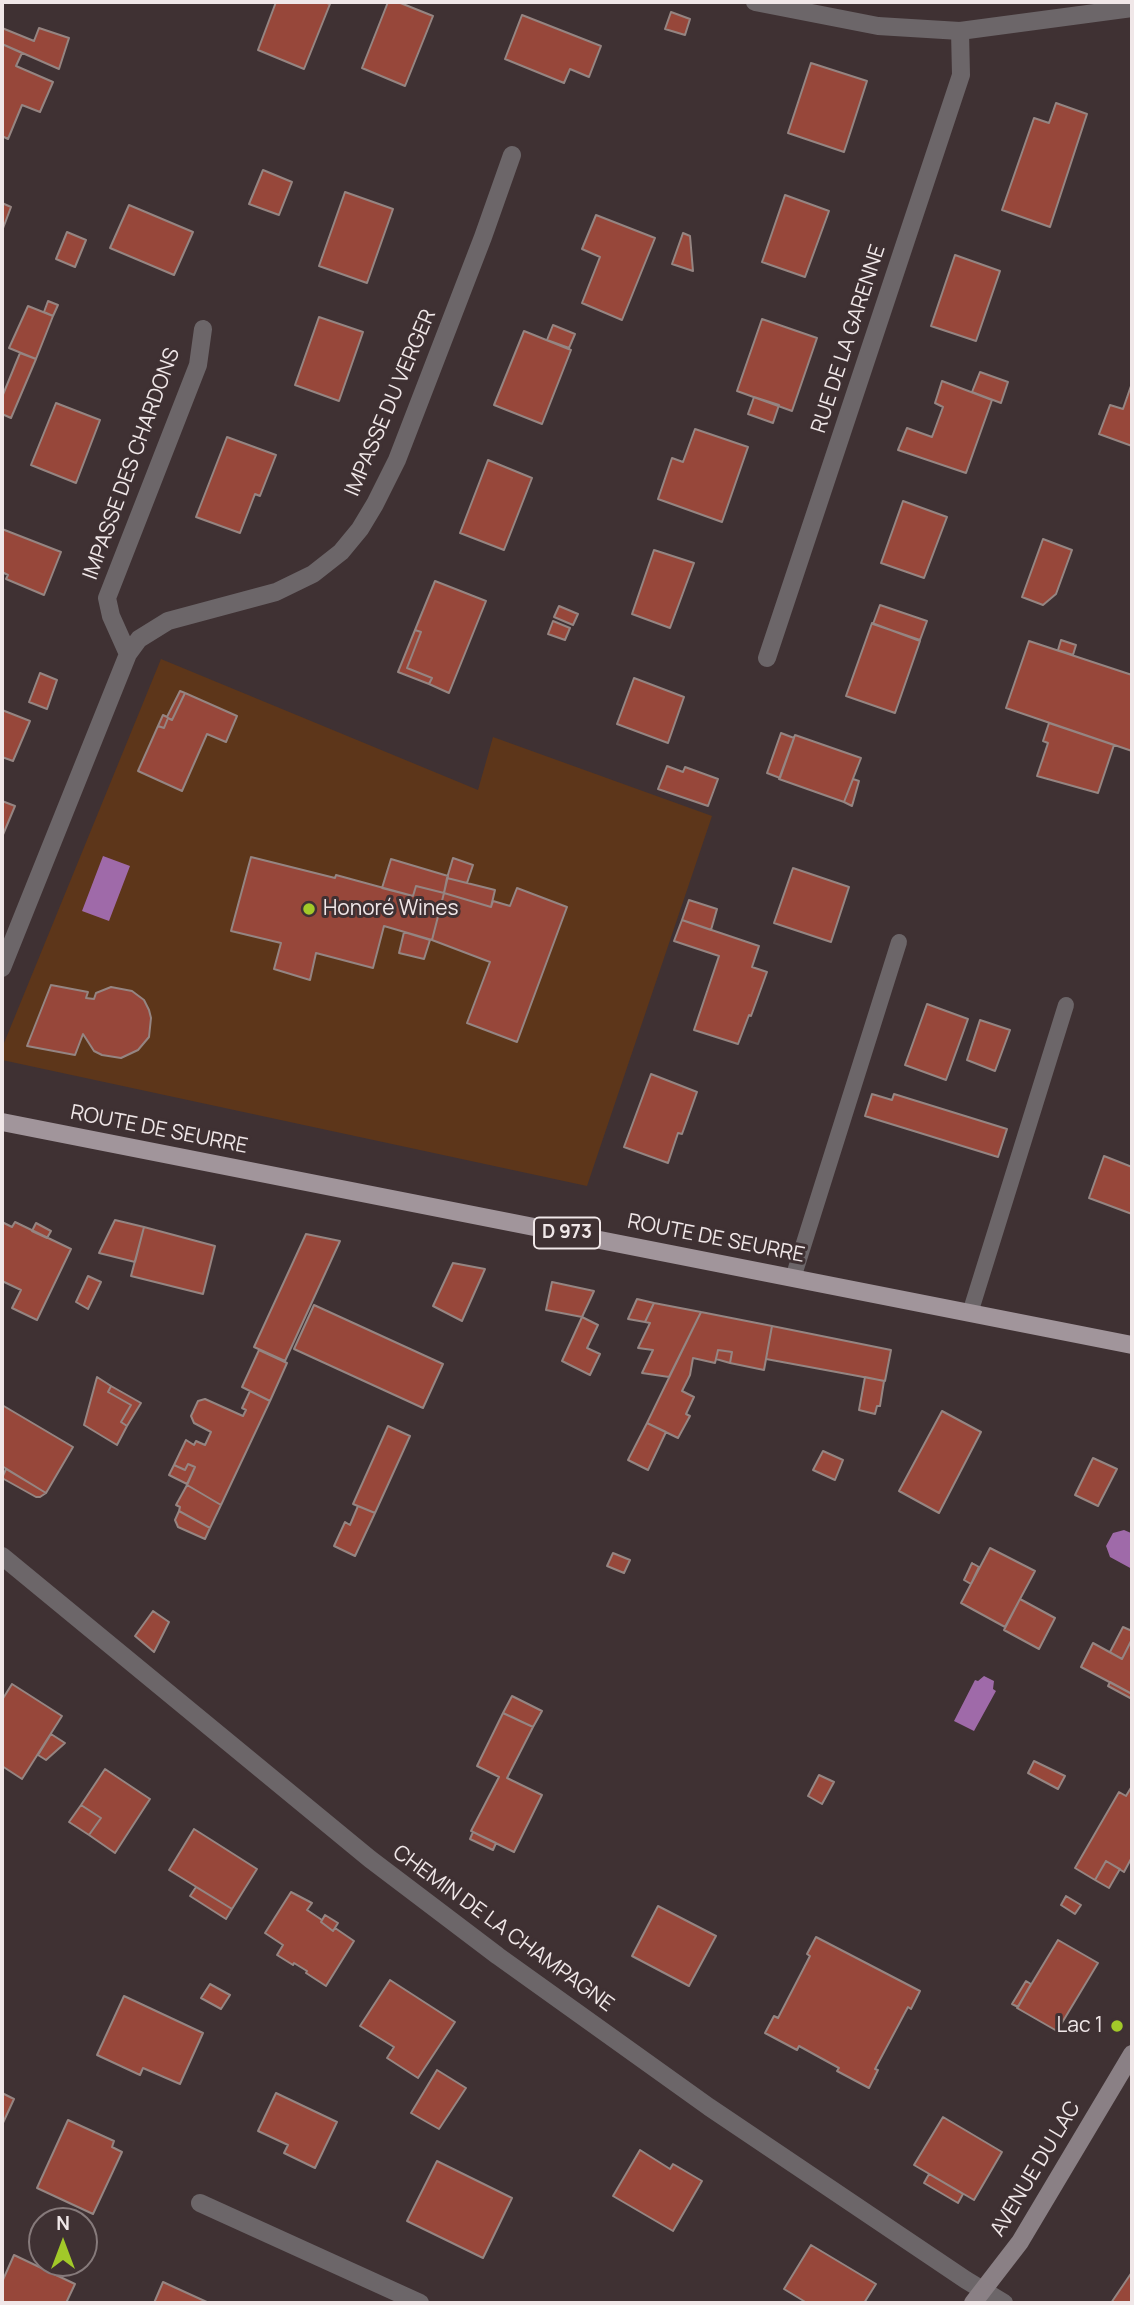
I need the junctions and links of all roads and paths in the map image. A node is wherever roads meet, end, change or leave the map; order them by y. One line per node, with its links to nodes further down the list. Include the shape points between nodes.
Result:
1 (755, 2): 3 (street, via 877,26)
2 (1132, 8): 3 (street)
3 (960, 32): 7 (street, RUE DE LA GARENNE, via 961,75)
4 (512, 155): 6 (street, IMPASSE DU VERGER, via 397,460 360,529 341,552 313,573 275,592 168,621 139,639)
5 (202, 329): 6 (street, IMPASSE DES CHARDONS, via 198,365 107,598)
6 (128, 654): 9 (street, IMPASSE DU VERGER)
7 (766, 658)
8 (899, 942): 12 (lane)
9 (2, 968)
10 (1066, 1005): 13 (lane)
11 (2, 1122): 12 (main road, ROUTE DE SEURRE / D 973)
12 (793, 1278): 13 (main road, ROUTE DE SEURRE / D 973)
13 (970, 1313): 14 (main road, ROUTE DE SEURRE / D 973)
14 (1132, 1345)
15 (2, 1556): 18 (street, CHEMIN DE LA CHAMPAGNE, via 370,1859 498,1956)
16 (1131, 2058): 18 (main road, AVENUE DU LAC, via 1020,2242)
17 (200, 2203): 19 (street)
18 (978, 2297): 20 (street, CHEMIN DE LA CHAMPAGNE)
19 (420, 2303)
20 (1004, 2303)

